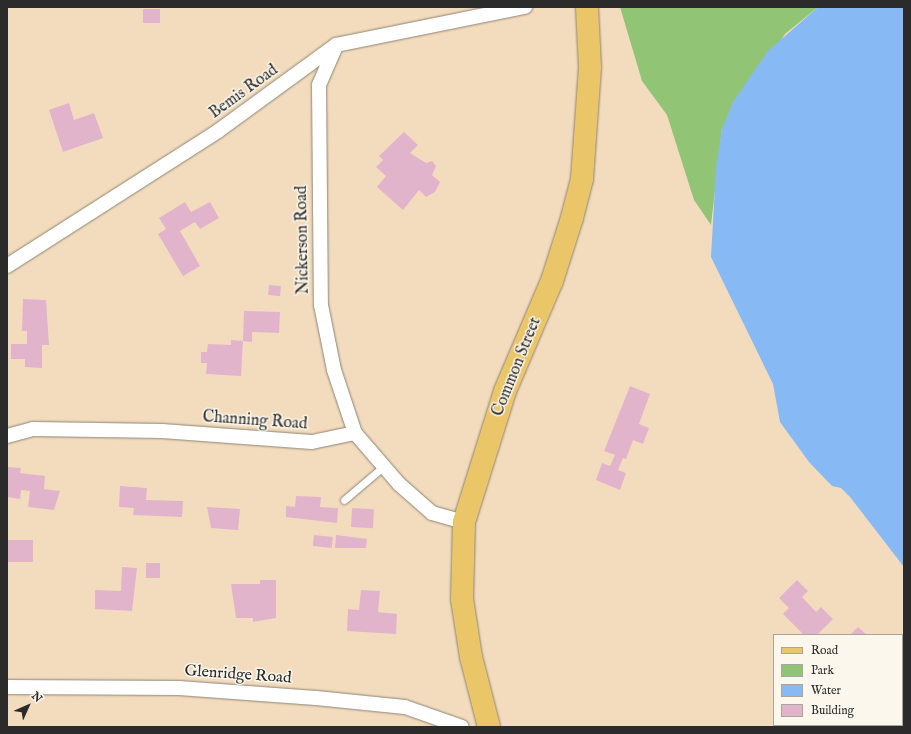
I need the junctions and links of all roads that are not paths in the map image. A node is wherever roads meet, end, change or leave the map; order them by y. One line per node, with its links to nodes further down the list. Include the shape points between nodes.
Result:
1 (525, 7): 3 (street, Bemis Road)
2 (587, 7): 9 (main road, Common Street, via 590,67 582,179 552,280 505,391)
3 (336, 46): 4 (street, Bemis Road, via 218,131); 5 (street, Nickerson Road, via 319,85 322,305 334,370)
4 (7, 266)
5 (355, 433): 6 (street, Channing Road, via 312,442 162,431 33,429); 7 (street)
6 (7, 436)
7 (384, 466): 8 (lane); 9 (street, via 432,512)
8 (344, 500)
9 (464, 522): 12 (main road, Common Street, via 462,599 471,657)
10 (7, 687): 11 (street, Glenridge Road, via 179,688 316,698 405,707)
11 (462, 727)
12 (489, 727)

